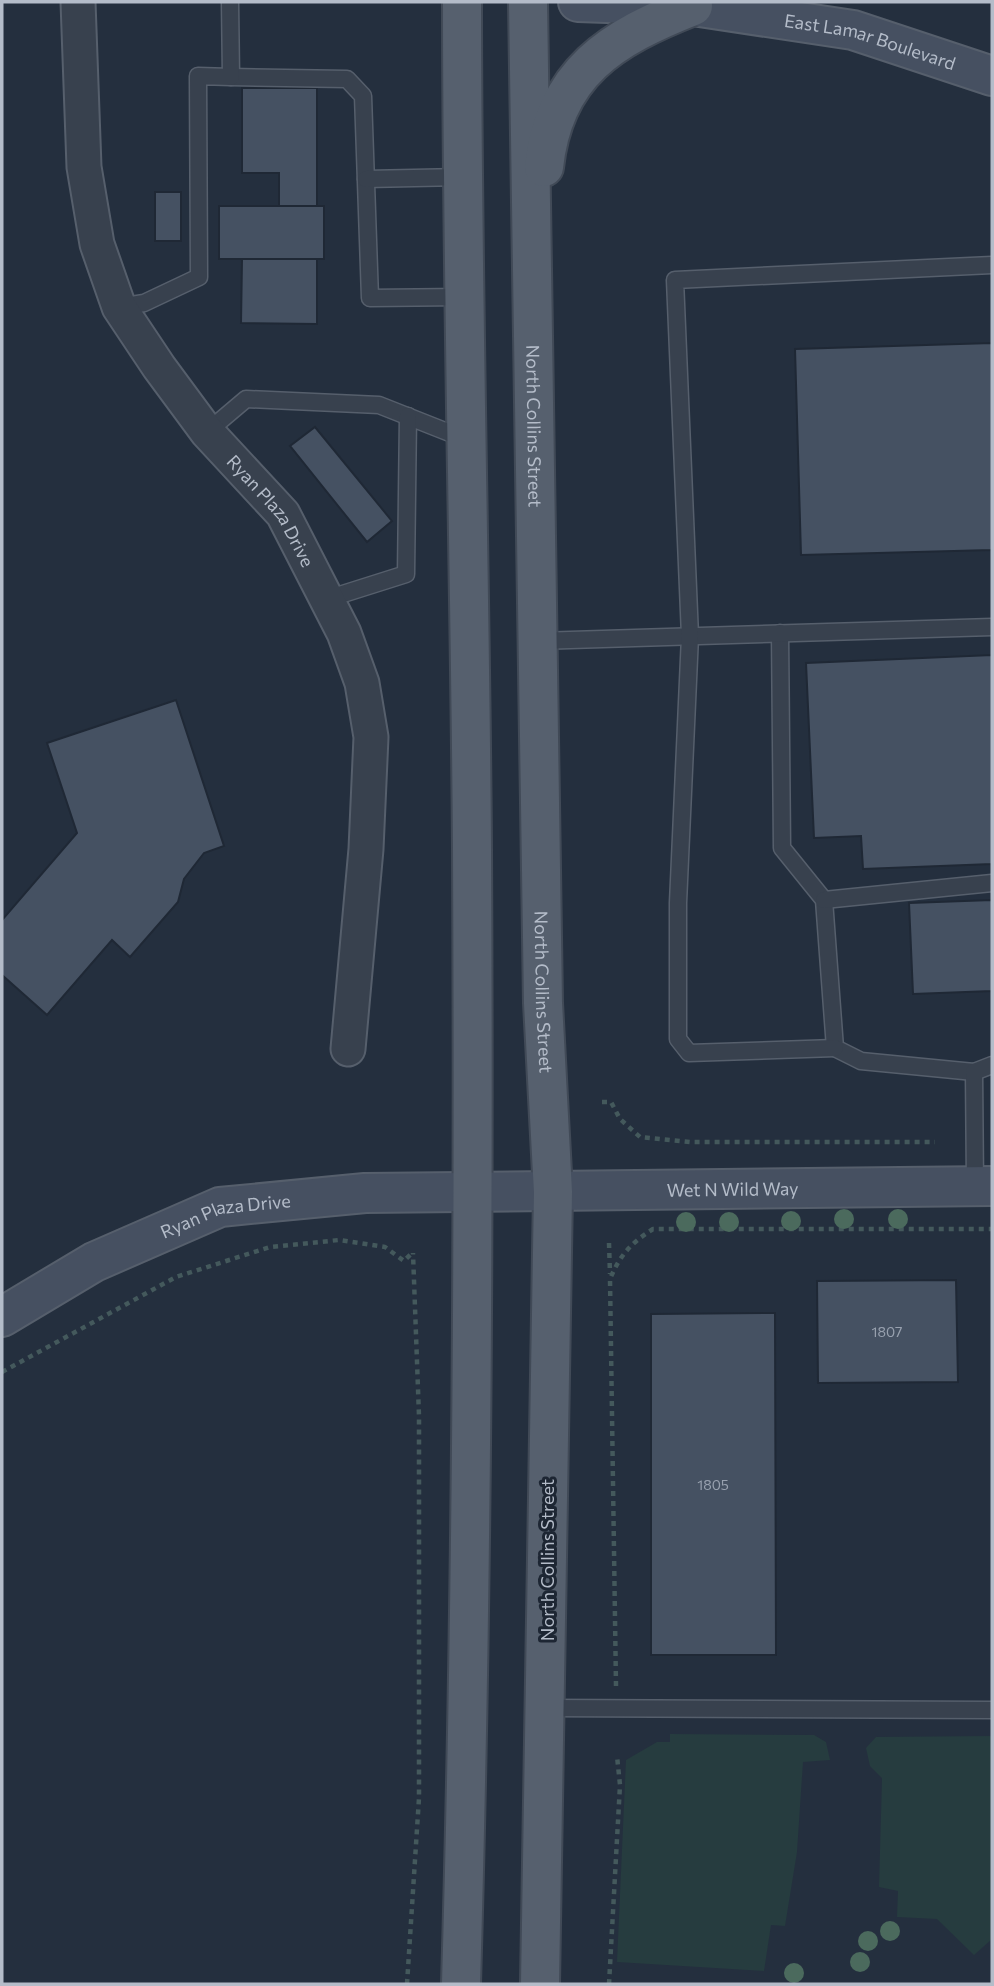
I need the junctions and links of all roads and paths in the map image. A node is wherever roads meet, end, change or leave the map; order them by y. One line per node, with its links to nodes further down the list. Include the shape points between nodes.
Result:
1 (78, 2): 14 (street, Ryan Plaza Drive, via 84,167 97,244)
2 (230, 2): 8 (lane)
3 (462, 2): 9 (main road)
4 (528, 2): 12 (main road, North Collins Street)
5 (578, 2): 6 (street, East Lamar Boulevard)
6 (693, 6): 7 (street, East Lamar Boulevard, via 853,30); 12 (main road, via 624,36 569,88 545,157)
7 (992, 76)
8 (231, 77): 10 (lane, via 346,79 363,96); 14 (lane, via 198,76 199,277 144,303)
9 (462, 177): 10 (lane); 13 (main road)
10 (366, 179): 13 (lane, via 370,298)
11 (992, 265): 21 (lane, via 675,280)
12 (532, 277): 22 (main road, North Collins Street)
13 (463, 297): 17 (main road)
14 (119, 307): 16 (street, Ryan Plaza Drive)
15 (408, 416): 16 (lane, via 379,405 246,399); 17 (lane); 18 (lane, via 406,574)
16 (207, 432): 18 (street, Ryan Plaza Drive, via 283,514)
17 (465, 439): 32 (main road)
18 (327, 600): 26 (street, Ryan Plaza Drive, via 362,684 371,737)
19 (992, 626): 20 (lane)
20 (780, 633): 21 (lane); 24 (lane, via 782,848)
21 (690, 636): 22 (lane); 25 (lane, via 678,903 678,1038 689,1053)
22 (538, 641): 33 (main road, North Collins Street, via 543,1003)
23 (992, 883): 24 (lane)
24 (824, 900): 25 (lane)
25 (835, 1048): 28 (lane, via 861,1061)
26 (348, 1049)
27 (992, 1065): 28 (lane)
28 (974, 1072): 31 (lane)
29 (602, 1102): 30 (path, via 611,1102 620,1119 640,1137 690,1142)
30 (935, 1142)
31 (984, 1186): 33 (street, Wet N Wild Way)
32 (472, 1192): 33 (street, Wet N Wild Way); 37 (street, Ryan Plaza Drive, via 365,1194 220,1207 93,1262); 44 (main road, via 472,1522)
33 (552, 1192): 40 (main road, North Collins Street)
34 (992, 1229): 36 (path, via 653,1229 619,1257)
35 (609, 1242): 36 (path)
36 (610, 1279): 39 (path)
37 (2, 1317)
38 (2, 1372): 43 (path, via 176,1277 270,1247 339,1240 385,1247 404,1261 413,1253 419,1416 419,1798)
39 (616, 1686)
40 (546, 1708): 41 (lane); 45 (main road, North Collins Street)
41 (992, 1710)
42 (617, 1756): 46 (path, via 620,1785)
43 (407, 1984)
44 (461, 1984)
45 (540, 1984)
46 (609, 1984)

